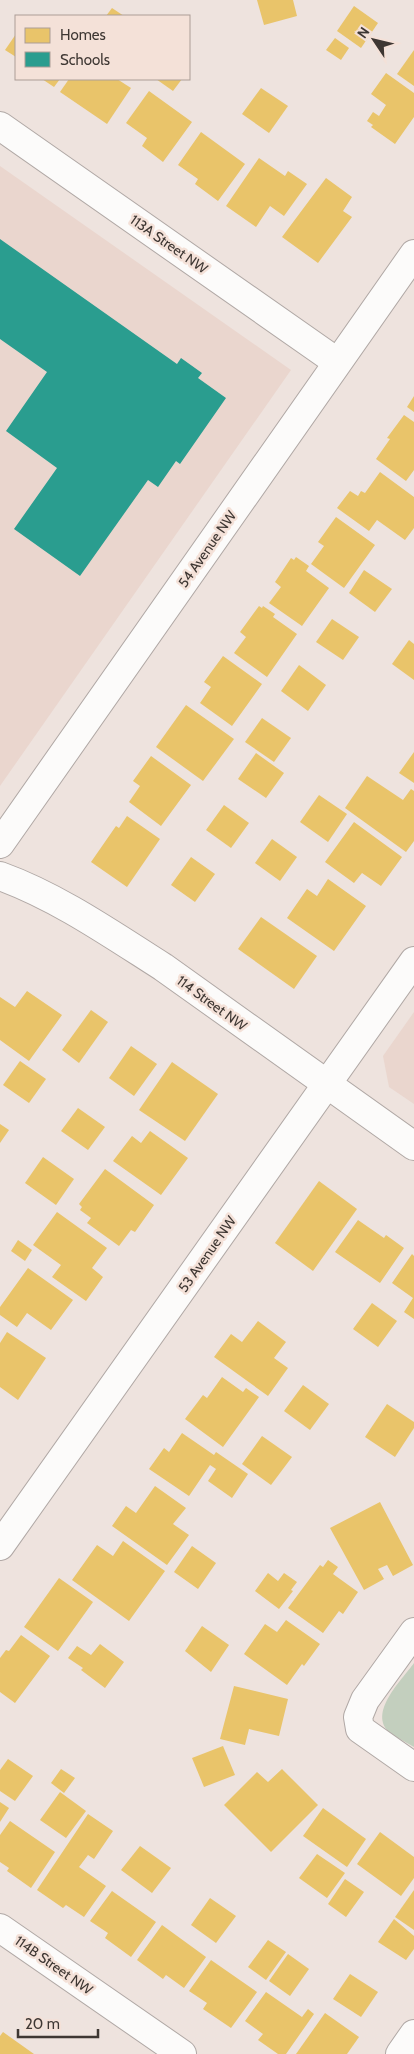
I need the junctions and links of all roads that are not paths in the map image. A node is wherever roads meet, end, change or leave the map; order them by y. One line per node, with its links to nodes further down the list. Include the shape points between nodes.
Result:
1 (0, 126): 3 (street, 113A Street NW)
2 (414, 254): 3 (street, 54 Avenue NW)
3 (337, 362): 4 (street, 54 Avenue NW)
4 (0, 844)
5 (0, 876): 7 (street, 114 Street NW, via 19,883 121,940)
6 (414, 961): 7 (street, 53 Avenue NW)
7 (327, 1085): 8 (street, 114 Street NW); 9 (street, 53 Avenue NW)
8 (414, 1146)
9 (0, 1546)
10 (414, 1632): 11 (street, via 365,1700 358,1716 360,1729)
11 (414, 1767)
12 (0, 1928): 14 (street, 114B Street NW)
13 (414, 2034): 15 (street)
14 (182, 2054)
15 (400, 2054)

